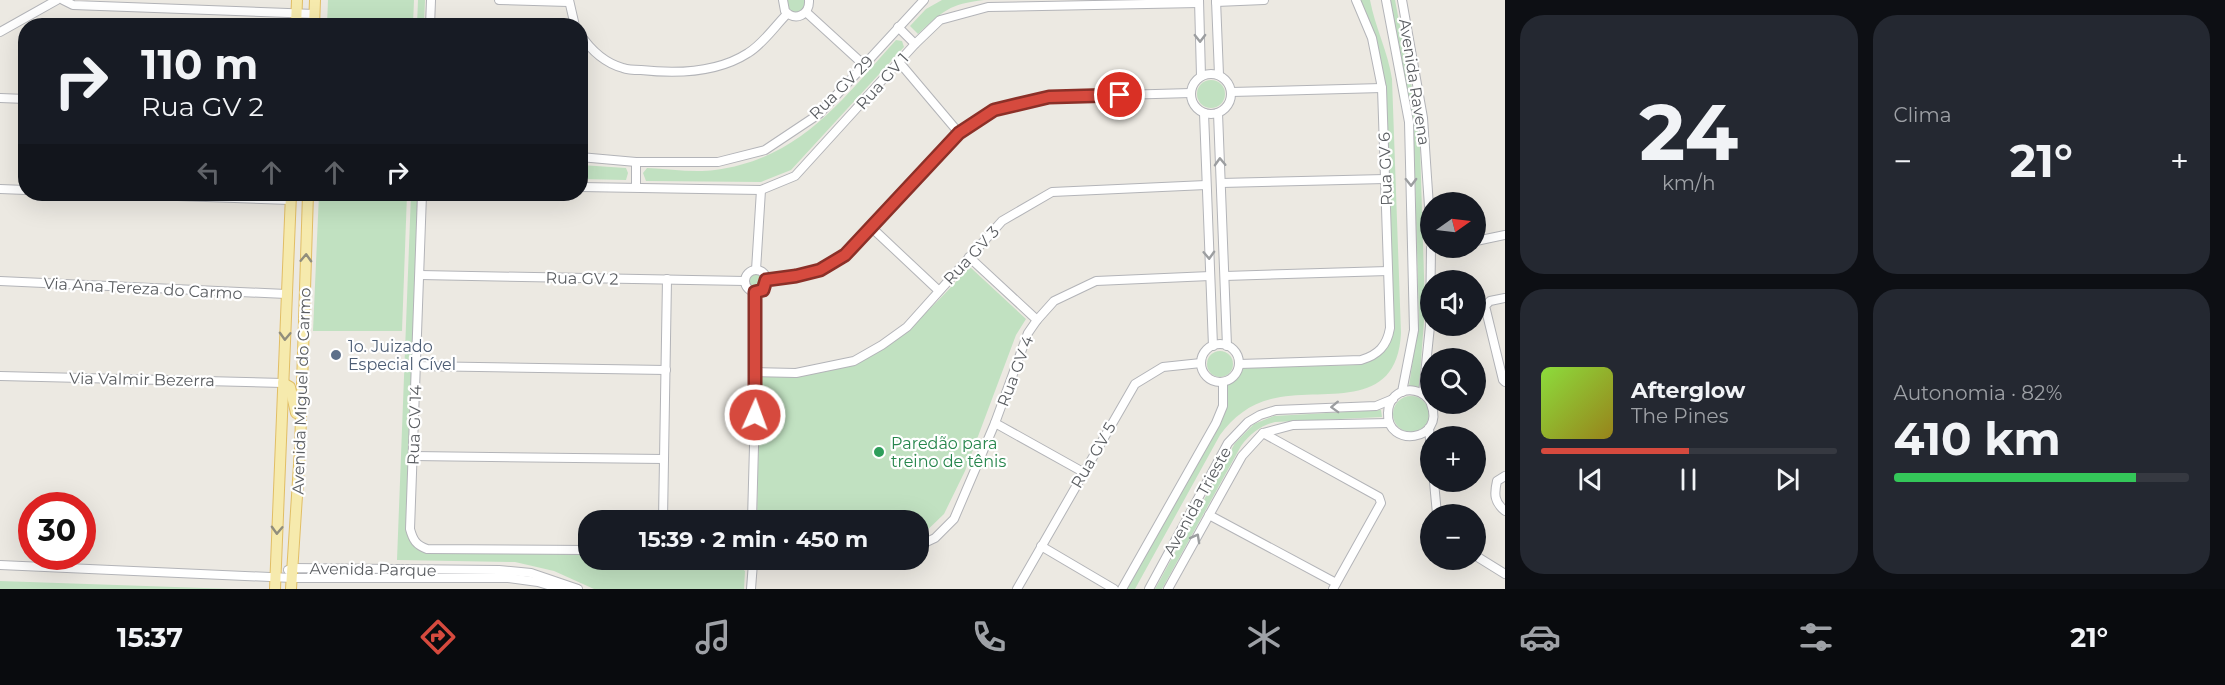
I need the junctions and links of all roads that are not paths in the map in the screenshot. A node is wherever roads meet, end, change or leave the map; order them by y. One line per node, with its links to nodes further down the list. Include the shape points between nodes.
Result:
1 (57, 0): 20 (street)
2 (63, 0): 18 (street, via 73,5)
3 (297, 0): 18 (main road)
4 (315, 0): 23 (main road)
5 (431, 0): 24 (street)
6 (499, 0): 14 (street)
7 (783, 0): 19 (street)
8 (809, 0): 17 (street)
9 (924, 0): 27 (street, Rua GV 29)
10 (1264, 0): 15 (street)
11 (1356, 0): 35 (street, Rua GV 6, via 1372,38)
12 (1386, 0): 90 (street, Avenida Ravena, one-way to 90, via 1409,122 1414,330)
13 (1402, 0): 53 (street, Avenida Ravena, via 1423,118)
14 (568, 1): 25 (street)
15 (1216, 1): 33 (street)
16 (1199, 2): 29 (street, Rua GV 1, via 988,7 940,20); 34 (street, one-way to 34)
17 (806, 12): 19 (street, via 797,17); 32 (street)
18 (297, 13): 21 (main road); 22 (street)
19 (787, 14): 30 (street, via 750,52 706,70 659,72 623,68)
20 (25, 18)
21 (297, 18)
22 (309, 18)
23 (314, 18)
24 (430, 18)
25 (573, 18)
26 (18, 22): 28 (street)
27 (898, 27): 29 (street); 32 (street, Rua GV 29)
28 (0, 32)
29 (915, 44): 31 (street, Rua GV 1)
30 (588, 45)
31 (899, 62): 42 (street); 52 (street, Rua GV 1, via 795,176)
32 (864, 65): 44 (street, Rua GV 29, via 819,114 765,150 718,162)
33 (1218, 75): 34 (street); 36 (street)
34 (1201, 76): 37 (street)
35 (1382, 88): 36 (street); 45 (street, Rua GV 6)
36 (1231, 92): 41 (street, via 1228,105)
37 (1191, 93): 40 (street, via 1194,105); 42 (street, via 1049,97 994,110)
38 (0, 98): 39 (street)
39 (18, 99)
40 (1204, 113): 41 (street); 47 (street)
41 (1218, 113): 46 (street, one-way to 41)
42 (959, 133): 57 (street)
43 (588, 158): 44 (street, Rua GV 29)
44 (636, 162): 49 (street)
45 (1385, 179): 46 (street); 65 (street, Rua GV 6)
46 (1221, 183): 58 (street)
47 (1206, 185): 59 (street); 62 (street, Rua GV 3, via 1052,192 1002,221)
48 (588, 186): 49 (street, Rua GV 1)
49 (636, 188): 52 (street, Rua GV 1)
50 (0, 189): 51 (street)
51 (18, 190)
52 (761, 190): 64 (street)
53 (1428, 192)
54 (290, 201): 75 (main road, Avenida Miguel do Carmo)
55 (308, 201): 97 (main road, Avenida Miguel do Carmo, one-way to 55)
56 (422, 201): 66 (street, Rua GV 14)
57 (872, 228): 70 (street, via 845,255 820,270); 73 (street)
58 (1223, 229): 59 (street); 68 (street)
59 (1208, 230): 67 (street, one-way to 67)
60 (1505, 235): 61 (street)
61 (1486, 239)
62 (969, 257): 73 (street, Rua GV 3); 77 (street)
63 (1431, 258): 80 (street)
64 (756, 270): 70 (street); 72 (street, via 748,273)
65 (1388, 271): 68 (street); 82 (street, Rua GV 6, via 1388,341 1374,356 1361,360)
66 (420, 275): 69 (street, Rua GV 2); 83 (street, Rua GV 14)
67 (1210, 276): 77 (street, Rua GV 4, via 1096,281 1054,301); 78 (street)
68 (1225, 276): 79 (street)
69 (667, 279): 72 (street, Rua GV 2); 84 (street)
70 (766, 280): 74 (street, via 763,290)
71 (0, 281): 75 (street, Via Ana Tereza do Carmo)
72 (744, 281): 74 (street)
73 (938, 290): 85 (street, Rua GV 3, via 907,327 854,362 796,373)
74 (755, 292): 85 (street)
75 (286, 294): 89 (main road, Avenida Miguel do Carmo, one-way to 89)
76 (1505, 298): 88 (street, via 1485,306)
77 (1036, 320): 93 (street, Rua GV 4)
78 (1213, 346): 79 (street); 81 (street, via 1204,353)
79 (1227, 346): 82 (street, via 1236,353)
80 (1428, 348)
81 (1201, 363): 87 (street, via 1208,378); 100 (street, Rua GV 5, via 1163,367 1135,384)
82 (1239, 364): 87 (street, via 1234,376)
83 (416, 366): 84 (street); 98 (street, Rua GV 14)
84 (666, 370): 99 (street)
85 (756, 372): 103 (street)
86 (0, 376): 89 (street, Via Valmir Bezerra)
87 (1223, 382): 122 (street, via 1223,406 1216,423)
88 (1505, 382)
89 (283, 383): 97 (main road, via 290,387 293,396); 113 (main road, Avenida Miguel do Carmo, one-way to 113)
90 (1402, 392): 91 (street); 92 (street)
91 (1420, 393)
92 (1393, 399): 94 (street); 123 (street, Avenida Trieste, one-way to 123, via 1376,406 1276,410 1248,422 1228,443)
93 (995, 423): 100 (street); 106 (street, Rua GV 4, via 954,519)
94 (1389, 423): 95 (street, via 1293,425); 96 (street, via 1408,437)
95 (1263, 433): 105 (street, Avenida Trieste, via 1242,456); 115 (street, via 1379,497 1381,503)
96 (1420, 434)
97 (300, 449): 114 (main road, Avenida Miguel do Carmo)
98 (413, 456): 99 (street); 108 (street, Rua GV 14, via 410,529 419,546)
99 (664, 459): 102 (street)
100 (1083, 472): 107 (street, Rua GV 5)
101 (1505, 476): 104 (street, via 1497,481 1494,494 1497,505)
102 (663, 510)
103 (752, 510)
104 (1505, 511)
105 (1209, 515): 115 (street); 124 (street, Avenida Trieste, one-way to 105)
106 (929, 541)
107 (1041, 546): 120 (street, Rua GV 5); 121 (street)
108 (578, 550)
109 (1486, 562): 112 (street)
110 (0, 565): 113 (street)
111 (754, 570): 119 (street)
112 (1505, 574)
113 (275, 577): 114 (street, Avenida Parque); 116 (main road, Avenida Miguel do Carmo)
114 (292, 578): 117 (street, Avenida Parque, via 508,578); 118 (street, Avenida Parque, via 499,570 531,573)
115 (1335, 586)
116 (275, 589)
117 (561, 589)
118 (578, 589)
119 (751, 589)
120 (1017, 589)
121 (1114, 589)
122 (1122, 589)
123 (1149, 589)
124 (1168, 589)

